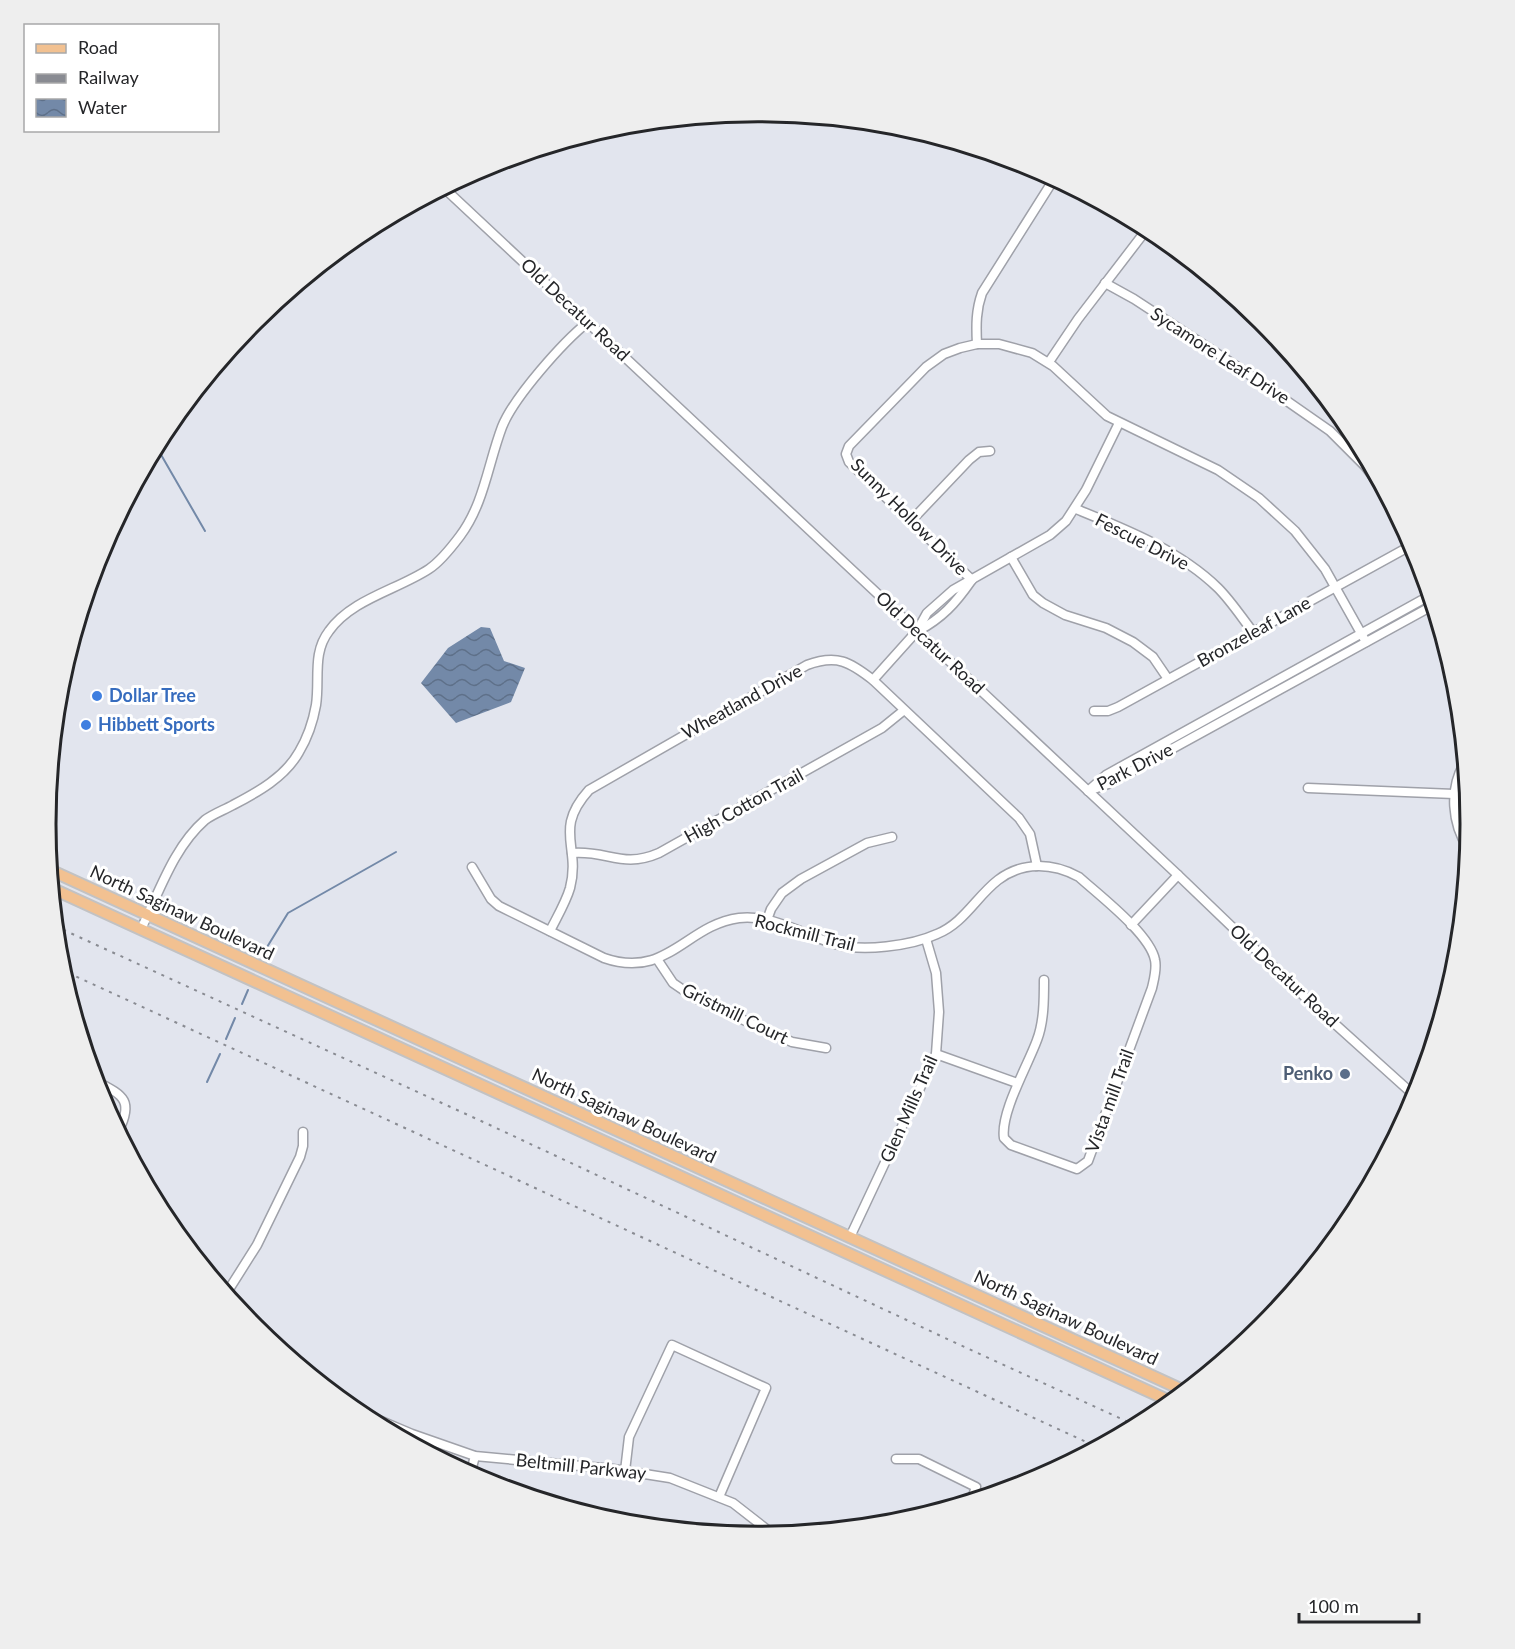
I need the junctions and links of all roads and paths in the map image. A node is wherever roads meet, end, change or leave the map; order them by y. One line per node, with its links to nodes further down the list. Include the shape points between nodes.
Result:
1 (1049, 187): 6 (street, via 982,293 976,322)
2 (450, 194): 5 (street, Old Decatur Road)
3 (1141, 237): 4 (street)
4 (1105, 283): 7 (street); 10 (street, Sycamore Leaf Drive, via 1241,369 1330,431)
5 (588, 322): 19 (street, Old Decatur Road); 39 (street, via 540,372 503,423 472,518 442,558 349,611 329,630 318,652 311,730 298,754 266,786 207,819 192,833 175,858)
6 (977, 344): 7 (street, via 1016,347); 12 (street, Sunny Hollow Drive, via 944,354 926,367 849,446 846,454 849,462)
7 (1049, 362): 8 (street, via 1098,409)
8 (1119, 423): 11 (street); 16 (street, via 1218,470 1259,498 1294,531)
9 (990, 451): 12 (street, via 969,460)
10 (1354, 455)
11 (1076, 509): 14 (street, via 1050,535); 20 (street, Fescue Drive, via 1187,562 1219,588)
12 (911, 521): 15 (street, Sunny Hollow Drive)
13 (1403, 549): 16 (street, Bronzeleaf Lane)
14 (1011, 557): 15 (street); 23 (street, via 1033,595 1043,603 1133,642 1153,657)
15 (972, 580): 19 (street, via 938,621)
16 (1336, 587): 20 (street, Bronzeleaf Lane); 21 (street)
17 (1422, 600): 21 (street, Park Drive)
18 (1425, 610): 22 (street, Park Drive)
19 (917, 631): 24 (street); 29 (street, Old Decatur Road)
20 (1253, 632): 23 (street, Bronzeleaf Lane)
21 (1361, 634): 22 (street); 29 (street, Park Drive, via 1106,776)
22 (1366, 642): 29 (street, Park Drive, via 1108,784)
23 (1168, 680): 26 (street, Bronzeleaf Lane, via 1118,707)
24 (873, 681): 25 (street, Wheatland Drive); 33 (street, Wheatland Drive, via 838,660 819,660 599,782 573,813 569,828)
25 (903, 711): 33 (street, High Cotton Trail, via 882,728 648,858 637,861 589,852); 34 (street, Wheatland Drive, via 1019,818 1030,834)
26 (1094, 711)
27 (1458, 782): 30 (street)
28 (1308, 789): 30 (street)
29 (1088, 790): 37 (street, Old Decatur Road)
30 (1454, 794): 31 (street)
31 (1460, 830)
32 (892, 837): 40 (street, via 867,843 801,879 782,893)
33 (572, 853): 43 (street, Wheatland Drive, via 570,888)
34 (1037, 866): 41 (street, Rockmill Trail, via 1055,867 1079,877); 44 (street, Rockmill Trail, via 997,881 952,927)
35 (472, 867): 43 (street, Rockmill Trail, via 499,906)
36 (57, 873): 39 (main road, North Saginaw Boulevard)
37 (1178, 875): 41 (street); 52 (street, Old Decatur Road)
38 (59, 892): 42 (main road, North Saginaw Boulevard)
39 (148, 916): 42 (street); 55 (main road, North Saginaw Boulevard)
40 (767, 920): 44 (street, Rockmill Trail, via 849,948); 45 (street, Rockmill Trail, via 727,921)
41 (1131, 925): 47 (street, Rockmill Trail, via 1148,942 1155,957)
42 (141, 930): 58 (main road, North Saginaw Boulevard)
43 (550, 931): 45 (street, Rockmill Trail, via 617,962 644,963)
44 (926, 939): 49 (street, Glen Mills Trail, via 936,973)
45 (657, 958): 48 (street, Gristmill Court, via 673,983 695,998 792,1042)
46 (1044, 980): 50 (street, via 1037,1039)
47 (1152, 988): 50 (street, Vista mill Trail, via 1088,1161 1077,1169 1011,1145 1004,1138)
48 (826, 1048)
49 (936, 1054): 50 (street); 55 (street, Glen Mills Trail)
50 (1017, 1083)
51 (106, 1086): 53 (street, via 123,1096 127,1104)
52 (1407, 1089)
53 (122, 1122)
54 (303, 1132): 56 (street, via 300,1157 257,1245)
55 (850, 1237): 57 (main road, North Saginaw Boulevard)
56 (230, 1287)
57 (1177, 1387)
58 (1162, 1398)
59 (403, 1430): 60 (street, Beltmill Parkway)
60 (475, 1456): 62 (street); 63 (street, Beltmill Parkway)
61 (896, 1459): 64 (street, via 920,1460 976,1487)
62 (472, 1466)
63 (625, 1471): 65 (street, Beltmill Parkway, via 670,1478); 65 (street, via 629,1437 672,1345 766,1388)
64 (974, 1492)
65 (719, 1497): 66 (street, Beltmill Parkway)
66 (762, 1526)

